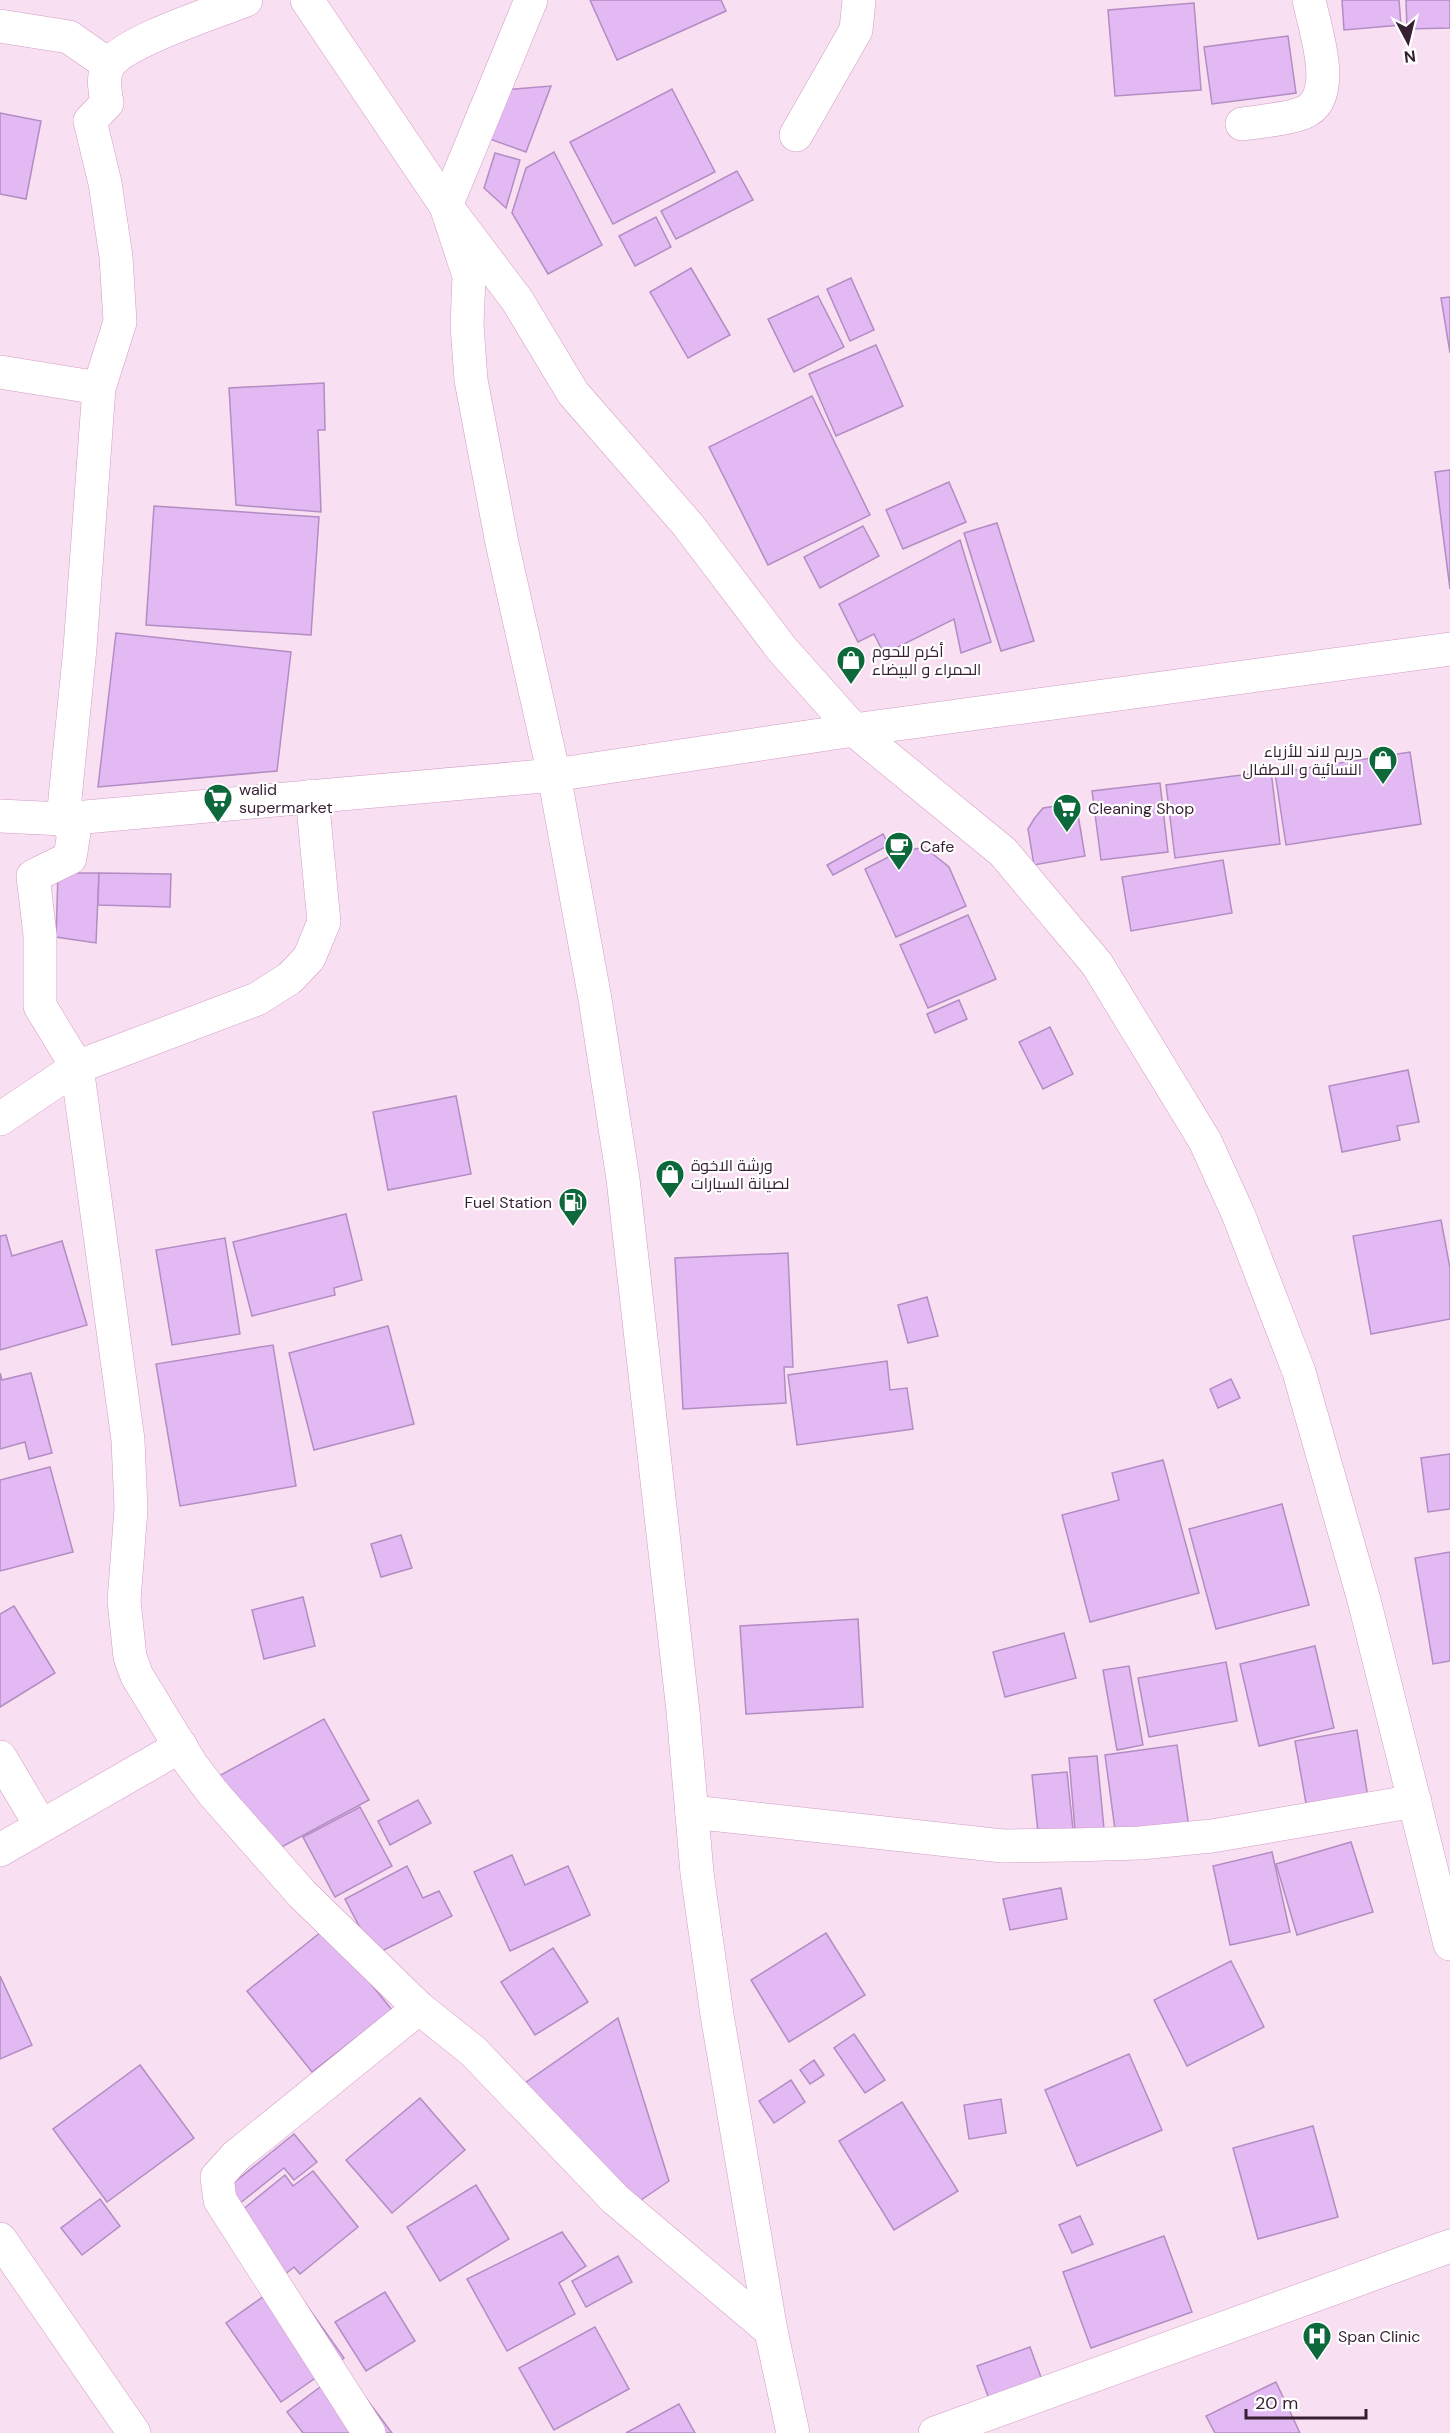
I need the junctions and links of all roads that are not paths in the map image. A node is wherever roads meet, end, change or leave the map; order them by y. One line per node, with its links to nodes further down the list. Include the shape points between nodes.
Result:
1 (246, 0): 7 (street, via 145,40)
2 (307, 0): 10 (street)
3 (531, 0): 10 (street)
4 (859, 0): 9 (street, via 856,30)
5 (1309, 0): 8 (street, via 1325,81 1321,96 1304,112)
6 (0, 26): 7 (street, via 69,37)
7 (109, 65): 12 (street, via 104,82 107,103 90,121 105,183 120,322)
8 (1242, 124)
9 (796, 135)
10 (446, 206): 14 (street, via 517,300 573,393 688,525 781,648); 15 (street, via 469,276 471,380 502,543)
11 (0, 372): 12 (street)
12 (99, 388): 18 (street)
13 (1450, 649): 14 (street)
14 (854, 730): 15 (street); 23 (street, via 1003,852 1097,964 1205,1141 1239,1216 1299,1372 1364,1600)
15 (554, 775): 16 (street); 24 (street, via 623,1179)
16 (312, 796): 18 (street); 19 (street, via 324,922 309,957 290,978 257,999)
17 (0, 816): 18 (street)
18 (63, 819): 19 (street, via 74,832 70,858 33,876 40,935 40,1006)
19 (77, 1067): 20 (street); 21 (street, via 128,1440 131,1509 125,1630 137,1676)
20 (0, 1119)
21 (181, 1746): 25 (street); 28 (street, via 213,1793 302,1894)
22 (0, 1757): 25 (street)
23 (1415, 1801): 24 (street, via 1212,1836 1072,1845 1003,1846); 27 (street)
24 (692, 1812): 31 (street, via 717,2015)
25 (41, 1826): 26 (street)
26 (0, 1850)
27 (1450, 1944)
28 (419, 2008): 31 (street, via 473,2051 615,2199); 33 (street, via 236,2156 217,2177 220,2200)
29 (0, 2239): 32 (street)
30 (1450, 2246): 35 (street)
31 (771, 2331): 34 (street)
32 (134, 2433)
33 (369, 2433)
34 (793, 2433)
35 (935, 2433)

